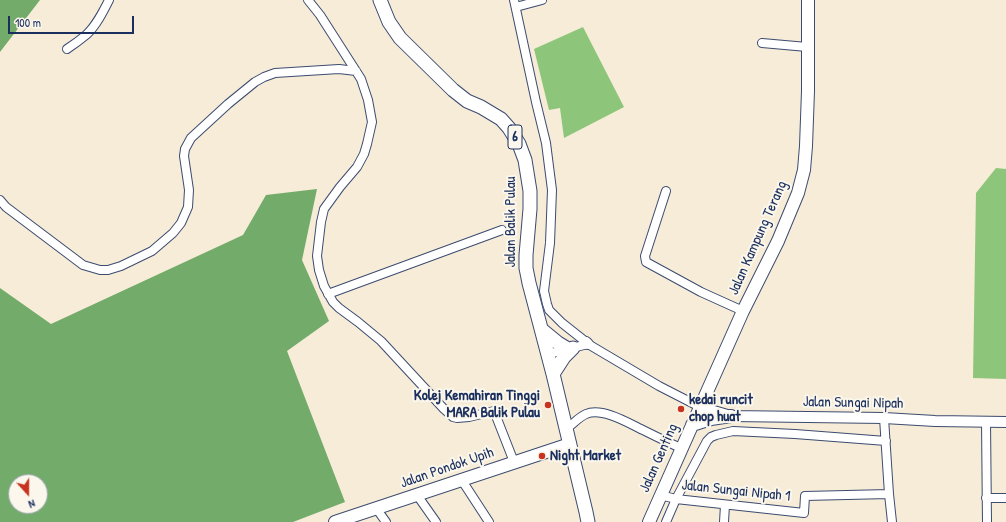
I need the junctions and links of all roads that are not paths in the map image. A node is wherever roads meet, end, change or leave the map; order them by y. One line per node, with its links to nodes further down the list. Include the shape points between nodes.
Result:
1 (109, 0): 9 (street, via 91,30)
2 (308, 0): 10 (street)
3 (380, 0): 16 (main road, Jalan Balik Pulau / 6, via 389,22 400,38 453,90 467,101 501,119 519,144 525,160 530,191 526,268)
4 (542, 0): 6 (street)
5 (808, 0): 8 (main road, Jalan Kampung Terang)
6 (515, 3): 17 (street, via 546,144 552,190 550,243 544,291 546,304 562,323)
7 (762, 43): 8 (street)
8 (807, 47): 15 (main road, Jalan Kampung Terang, via 808,91 804,170 798,193 778,241)
9 (67, 49)
10 (356, 71): 12 (street, via 339,69 274,73 255,82 228,104 191,138 185,149 189,190 188,208 181,223 152,251 121,266 100,270 83,265); 14 (street, via 364,86 372,122 367,144 357,168 324,210 317,256)
11 (666, 191): 15 (street, via 645,256 646,262)
12 (0, 200)
13 (502, 230): 14 (street)
14 (328, 294): 31 (street, via 339,308 381,341 453,417 463,418 494,411)
15 (743, 311): 21 (main road, Jalan Kampung Terang)
16 (541, 329): 18 (main road, via 558,343); 19 (main road, Jalan Balik Pulau / 6)
17 (587, 343): 18 (street); 21 (street)
18 (571, 349): 19 (street); 20 (main road)
19 (548, 354): 20 (main road, Jalan Balik Pulau / 6)
20 (553, 374): 27 (main road, Jalan Balik Pulau / 6)
21 (700, 407): 22 (street, Jalan Sungai Nipah); 26 (main road, Jalan Genting)
22 (731, 416): 23 (street, Jalan Sungai Nipah); 26 (main road)
23 (884, 418): 24 (street, Jalan Sungai Nipah); 28 (street)
24 (986, 421): 25 (street, Jalan Sungai Nipah); 36 (street)
25 (1006, 422)
26 (692, 425): 30 (main road, Jalan Genting)
27 (566, 429): 29 (main road, Jalan Balik Pulau / 6); 30 (street, via 580,417 593,412 601,413 616,417)
28 (886, 441): 33 (street); 38 (street, via 802,434 733,431 720,433 707,441)
29 (570, 444): 31 (main road, Jalan Pondok Upih); 45 (main road, Jalan Balik Pulau / 6)
30 (681, 448): 35 (main road, Jalan Genting)
31 (514, 462): 32 (main road, Jalan Pondok Upih)
32 (461, 479): 34 (main road, Jalan Pondok Upih); 44 (street)
33 (889, 494): 39 (street, Jalan Sungai Nipah 1, via 805,496 804,513); 49 (street)
34 (417, 495): 40 (main road, Jalan Pondok Upih); 43 (street)
35 (660, 495): 38 (street, Jalan Sungai Nipah 1); 46 (main road, Jalan Genting)
36 (986, 498): 37 (street); 50 (street)
37 (1006, 498)
38 (676, 499): 39 (street, Jalan Sungai Nipah 1); 47 (street)
39 (725, 505): 48 (street)
40 (376, 508): 41 (main road, Jalan Pondok Upih); 42 (street)
41 (335, 522)
42 (386, 522)
43 (436, 522)
44 (488, 522)
45 (588, 522)
46 (649, 522)
47 (666, 522)
48 (724, 522)
49 (892, 522)
50 (987, 522)

